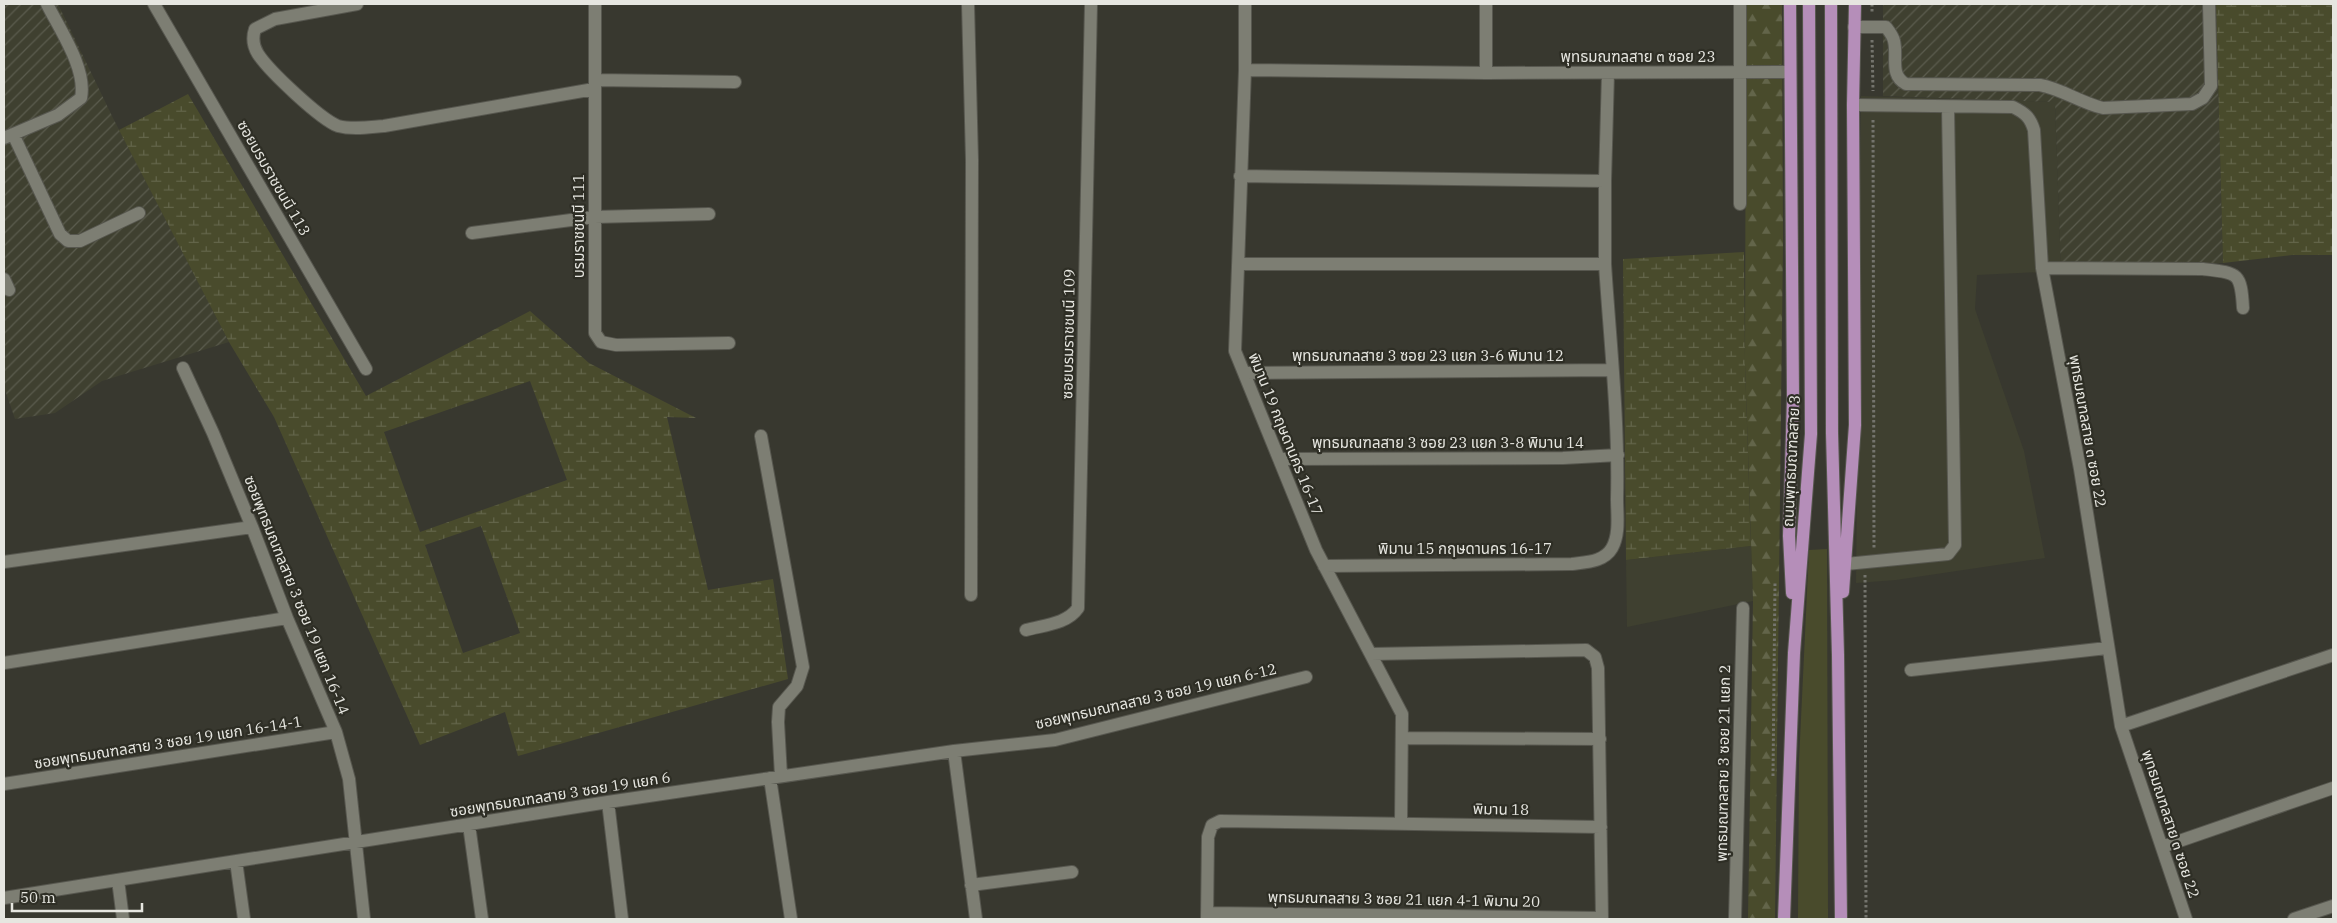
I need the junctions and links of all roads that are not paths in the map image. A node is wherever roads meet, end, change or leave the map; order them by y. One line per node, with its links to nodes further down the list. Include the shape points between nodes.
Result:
1 (47, 4): 25 (street, via 79,69 83,86 81,98 58,115)
2 (154, 4): 39 (street, ซอยบรมราชชนนี 113)
3 (357, 4): 22 (street, via 275,19 255,29 252,39 258,54 292,90 316,114 339,126 384,126)
4 (595, 4): 22 (street, บรมราชชนนี 111)
5 (968, 4): 49 (street, via 972,160)
6 (1091, 4): 52 (street, ซอยบรมราชชนนี 109, via 1078,608 1062,621)
7 (1245, 4): 16 (street, พิมาน 19 กฤษดานคร 16-17)
8 (1486, 4): 19 (street)
9 (1740, 4): 17 (street)
10 (1790, 4): 18 (main road)
11 (1809, 4): 54 (main road, ถนนพุทธมณฑลสาย 3, via 1811,434)
12 (1831, 4): 56 (main road, via 1832,433)
13 (1854, 4): 15 (main road)
14 (2209, 4): 15 (street, via 2210,86 2203,98 2192,104 2103,108 2040,85 1906,84 1900,81 1895,70 1894,42 1886,27)
15 (1854, 27): 23 (main road)
16 (1245, 70): 19 (street, พุทธมณฑลสาย ๓ ซอย 23); 26 (street, พิมาน 19 กฤษดานคร 16-17)
17 (1739, 72): 18 (street, พุทธมณฑลสาย ๓ ซอย 23); 20 (street, พุทธมณฑลสาย ๓ ซอย 23); 28 (street)
18 (1790, 72): 54 (main road, via 1793,398 1789,536)
19 (1486, 73): 20 (street, พุทธมณฑลสาย ๓ ซอย 23)
20 (1608, 73): 27 (street)
21 (735, 82): 22 (street)
22 (595, 85): 31 (street, บรมราชชนนี 111)
23 (1853, 105): 24 (street, พุทธมณฑลสาย ๓ ซอย 22); 47 (main road, via 1855,424)
24 (1948, 106): 35 (street, พุทธมณฑลสาย ๓ ซอย 22, via 2013,107 2031,119); 47 (street, via 1955,545 1948,554)
25 (8, 136): 29 (street, via 60,234 68,241 80,241)
26 (1240, 176): 27 (street); 33 (street, พิมาน 19 กฤษดานคร 16-17)
27 (1605, 181): 34 (street)
28 (1740, 204)
29 (139, 212)
30 (709, 214): 31 (street)
31 (594, 217): 32 (street); 37 (street, บรมราชชนนี 111, via 593,317 595,333 601,342 616,345)
32 (472, 233)
33 (1238, 264): 34 (street); 41 (street, พิมาน 19 กฤษดานคร 16-17, via 1235,351)
34 (1605, 264): 40 (street)
35 (2042, 268): 36 (street, via 2203,269 2225,272 2237,276 2242,284); 53 (street, พุทธมณฑลสาย ๓ ซอย 22, via 2080,469)
36 (2243, 308)
37 (729, 343)
38 (183, 368): 45 (street, ซอยพุทธมณฑลสาย 3 ซอย 19 แยก 16-14)
39 (366, 369)
40 (1611, 370): 41 (street, พุทธมณฑลสาย 3 ซอย 23 แยก 3-6 พิมาน 12); 43 (street)
41 (1245, 373): 44 (street, พิมาน 19 กฤษดานคร 16-17)
42 (761, 436): 66 (street, via 803,666 797,686 779,707)
43 (1618, 455): 44 (street, พุทธมณฑลสาย 3 ซอย 23 แยก 3-8 พิมาน 14); 48 (street, พิมาน 15 กฤษดานคร 16-17, via 1616,533 1606,556 1593,561 1572,564)
44 (1279, 459): 48 (street, พิมาน 19 กฤษดานคร 16-17)
45 (252, 527): 46 (street); 51 (street, ซอยพุทธมณฑลสาย 3 ซอย 19 แยก 16-14)
46 (4, 562)
47 (1846, 564): 56 (main road)
48 (1324, 566): 55 (street, พิมาน 19 กฤษดานคร 16-17)
49 (971, 595)
50 (1743, 608): 90 (street, พุทธมณฑลสาย 3 ซอย 21 แยก 2)
51 (286, 618): 58 (street); 62 (street, ซอยพุทธมณฑลสาย 3 ซอย 19 แยก 16-14)
52 (1026, 630)
53 (2108, 648): 59 (street); 61 (street, พุทธมณฑลสาย ๓ ซอย 22)
54 (1794, 653): 91 (main road, ถนนพุทธมณฑลสาย 3)
55 (1371, 654): 63 (street, พิมาน 19 กฤษดานคร 16-17, via 1402,714); 64 (street, via 1586,650 1595,657 1598,668)
56 (1838, 655): 92 (main road)
57 (2333, 655): 61 (street)
58 (4, 663)
59 (1911, 670)
60 (1306, 677): 65 (street, ซอยพุทธมณฑลสาย 3 ซอย 19 แยก 6-12, via 1055,740)
61 (2121, 726): 74 (street, พุทธมณฑลสาย ๓ ซอย 22)
62 (336, 732): 67 (street, ซอยพุทธมณฑลสาย 3 ซอย 19 แยก 16-14-1); 73 (street, ซอยพุทธมณฑลสาย 3 ซอย 19 แยก 16-14, via 349,779)
63 (1402, 738): 64 (street); 70 (street, พิมาน 19 กฤษดานคร 16-17)
64 (1600, 739): 72 (street)
65 (954, 751): 66 (street, ซอยพุทธมณฑลสาย 3 ซอย 19 แยก 6); 78 (street)
66 (776, 777): 69 (street, ซอยพุทธมณฑลสาย 3 ซอย 19 แยก 6); 87 (street)
67 (4, 784)
68 (2333, 788): 74 (street)
69 (608, 802): 71 (street, ซอยพุทธมณฑลสาย 3 ซอย 19 แยก 6); 86 (street)
70 (1401, 823): 72 (street, พิมาน 18); 81 (street, พิมาน 18, via 1220,821 1212,825 1208,837)
71 (469, 825): 73 (street, ซอยพุทธมณฑลสาย 3 ซอย 19 แยก 6); 85 (street)
72 (1601, 827): 89 (street)
73 (354, 842): 75 (street, ซอยพุทธมณฑลสาย 3 ซอย 19 แยก 6); 84 (street, ซอยพุทธมณฑลสาย 3 ซอย 19 แยก 16-14)
74 (2162, 847): 93 (street, พุทธมณฑลสาย ๓ ซอย 22)
75 (236, 861): 77 (street, ซอยพุทธมณฑลสาย 3 ซอย 19 แยก 6); 83 (street)
76 (1072, 872): 78 (street)
77 (118, 880): 79 (street, ซอยพุทธมณฑลสาย 3 ซอย 19 แยก 6); 82 (street)
78 (971, 885): 88 (street)
79 (4, 898)
80 (2333, 906): 94 (street)
81 (1207, 916): 89 (street, พุทธมณฑลสาย 3 ซอย 21 แยก 4-1 พิมาน 20)
82 (123, 919)
83 (244, 919)
84 (364, 919)
85 (482, 919)
86 (622, 919)
87 (791, 919)
88 (976, 919)
89 (1602, 919)
90 (1736, 919)
91 (1784, 919)
92 (1841, 919)
93 (2186, 919)
94 (2294, 919)

